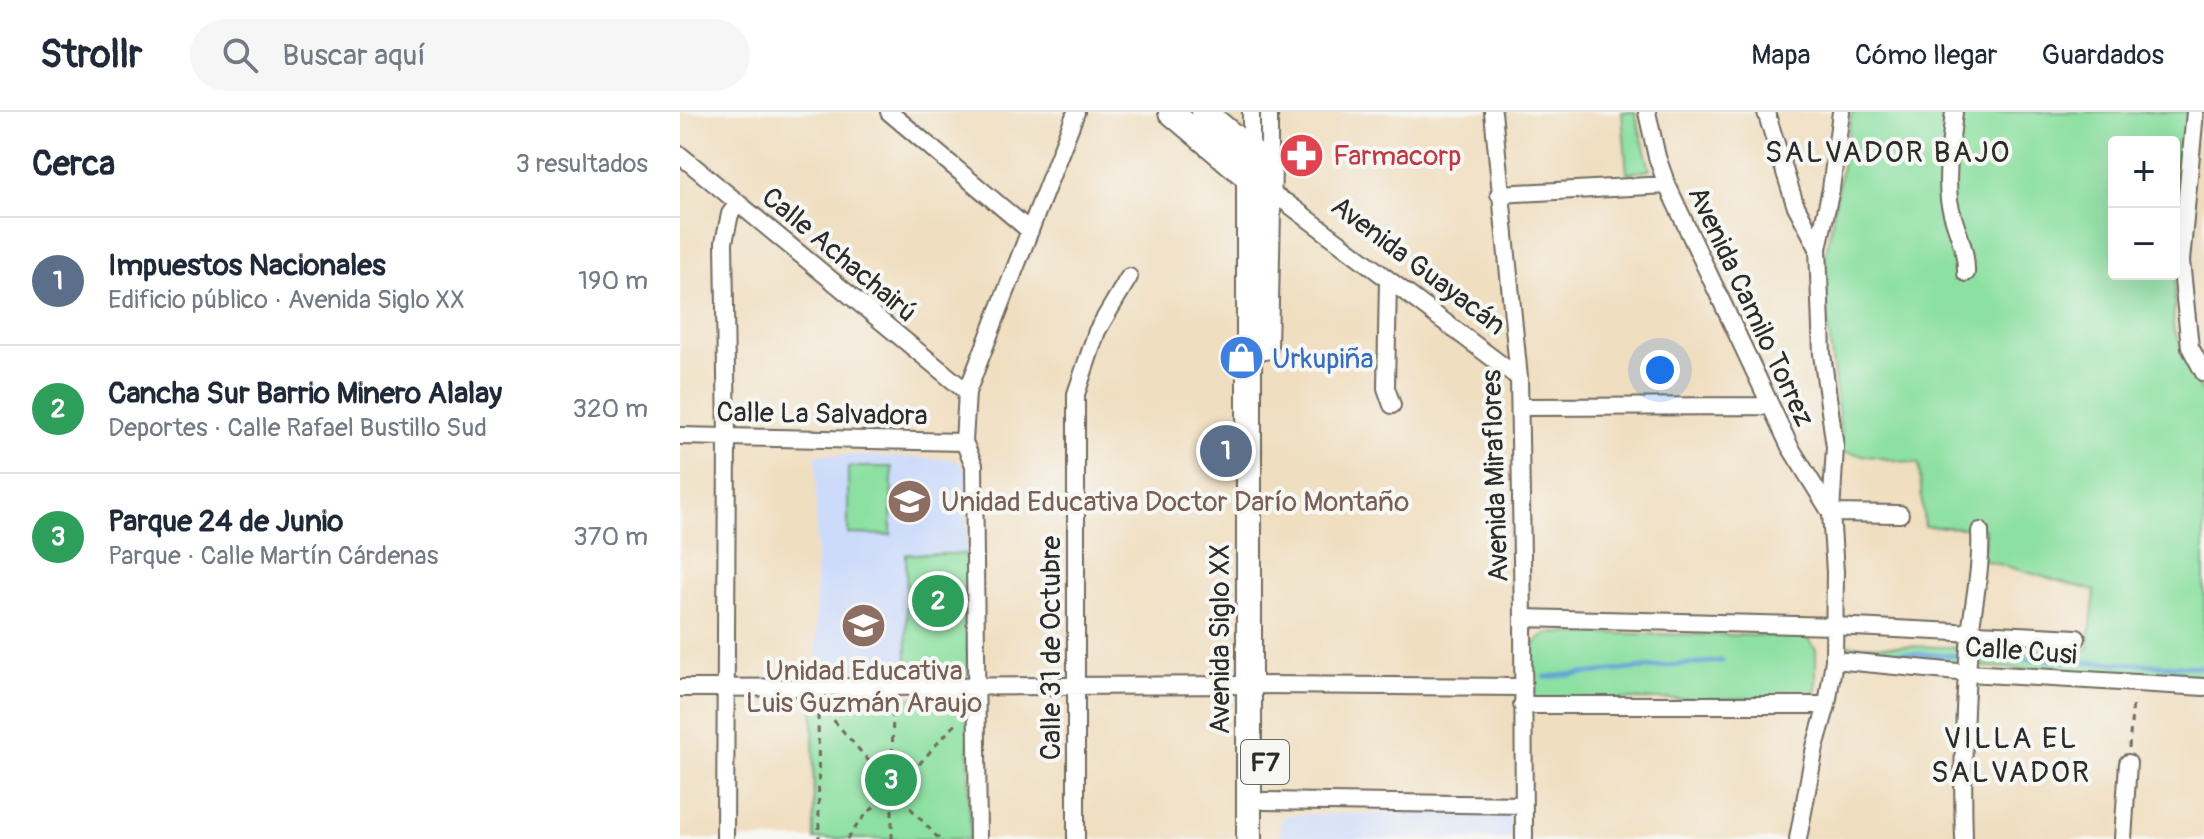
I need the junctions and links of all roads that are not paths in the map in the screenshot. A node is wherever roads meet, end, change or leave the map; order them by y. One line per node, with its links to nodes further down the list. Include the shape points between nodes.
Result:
1 (889, 112): 18 (street)
2 (1076, 112): 18 (street)
3 (1171, 112): 14 (highway, Avenida Guayacán)
4 (1204, 112): 14 (highway, Avenida Guayacán)
5 (1251, 112): 14 (street)
6 (1269, 112): 14 (street)
7 (1493, 112): 16 (street, Avenida Miraflores)
8 (1647, 112): 15 (street, Avenida Camilo Torrez)
9 (1766, 112): 19 (street, via 1795,204)
10 (1841, 112): 19 (street)
11 (1954, 112): 20 (street, via 1950,203 1967,257)
12 (2195, 112): 23 (street, via 2181,261 2190,347)
13 (680, 155): 17 (street, Calle Achachairú)
14 (1259, 172): 22 (street, Avenida Guayacán, via 1287,203); 42 (highway, Avenida Siglo XX)
15 (1667, 185): 16 (street); 27 (street, Avenida Camilo Torrez)
16 (1499, 194): 24 (street, Avenida Miraflores)
17 (738, 203): 25 (street, Calle Achachairú); 30 (street, via 724,242)
18 (1030, 231): 25 (street)
19 (1818, 248): 32 (street, via 1822,354 1835,447)
20 (1966, 273)
21 (1129, 277): 43 (street, Calle 31 de Octubre, via 1097,331 1076,394)
22 (1388, 280): 24 (street, Avenida Guayacán); 26 (street, via 1386,388)
23 (2204, 373)
24 (1519, 378): 28 (street, Avenida Miraflores)
25 (967, 392): 31 (street)
26 (1392, 405)
27 (1770, 406): 28 (street); 32 (street, Avenida Camilo Torrez)
28 (1520, 407): 35 (street, Avenida Miraflores)
29 (680, 436): 30 (street, Calle La Salvadora)
30 (727, 438): 31 (street, Calle La Salvadora); 44 (street)
31 (964, 442): 41 (street, via 974,465)
32 (1831, 513): 33 (street); 36 (street)
33 (1900, 514)
34 (1980, 531): 37 (street, via 1982,560)
35 (1523, 618): 36 (street); 45 (street, Avenida Miraflores)
36 (1834, 626): 37 (street); 39 (street)
37 (1970, 634): 38 (street); 40 (street)
38 (2077, 638)
39 (1834, 660): 40 (street, Calle Cusi); 49 (street)
40 (1968, 673): 46 (street, Calle Cusi); 60 (street)
41 (978, 685): 43 (street); 44 (street); 54 (street)
42 (1258, 685): 43 (street); 45 (street); 51 (highway, Avenida Siglo XX / F7); 56 (highway, Avenida Siglo XX / F7)
43 (1076, 686): 55 (street, Calle 31 de Octubre)
44 (725, 687): 47 (street); 53 (street)
45 (1522, 687): 48 (street, Avenida Miraflores)
46 (2204, 687)
47 (680, 688)
48 (1522, 705): 49 (street); 52 (street, Avenida Miraflores)
49 (1827, 705): 59 (street)
50 (2128, 763): 61 (street)
51 (1264, 801): 52 (street); 57 (highway, Avenida Siglo XX / F7)
52 (1524, 805): 58 (street, Avenida Miraflores)
53 (725, 839)
54 (978, 839)
55 (1076, 839)
56 (1249, 839)
57 (1265, 839)
58 (1524, 839)
59 (1798, 839)
60 (1964, 839)
61 (2123, 839)

